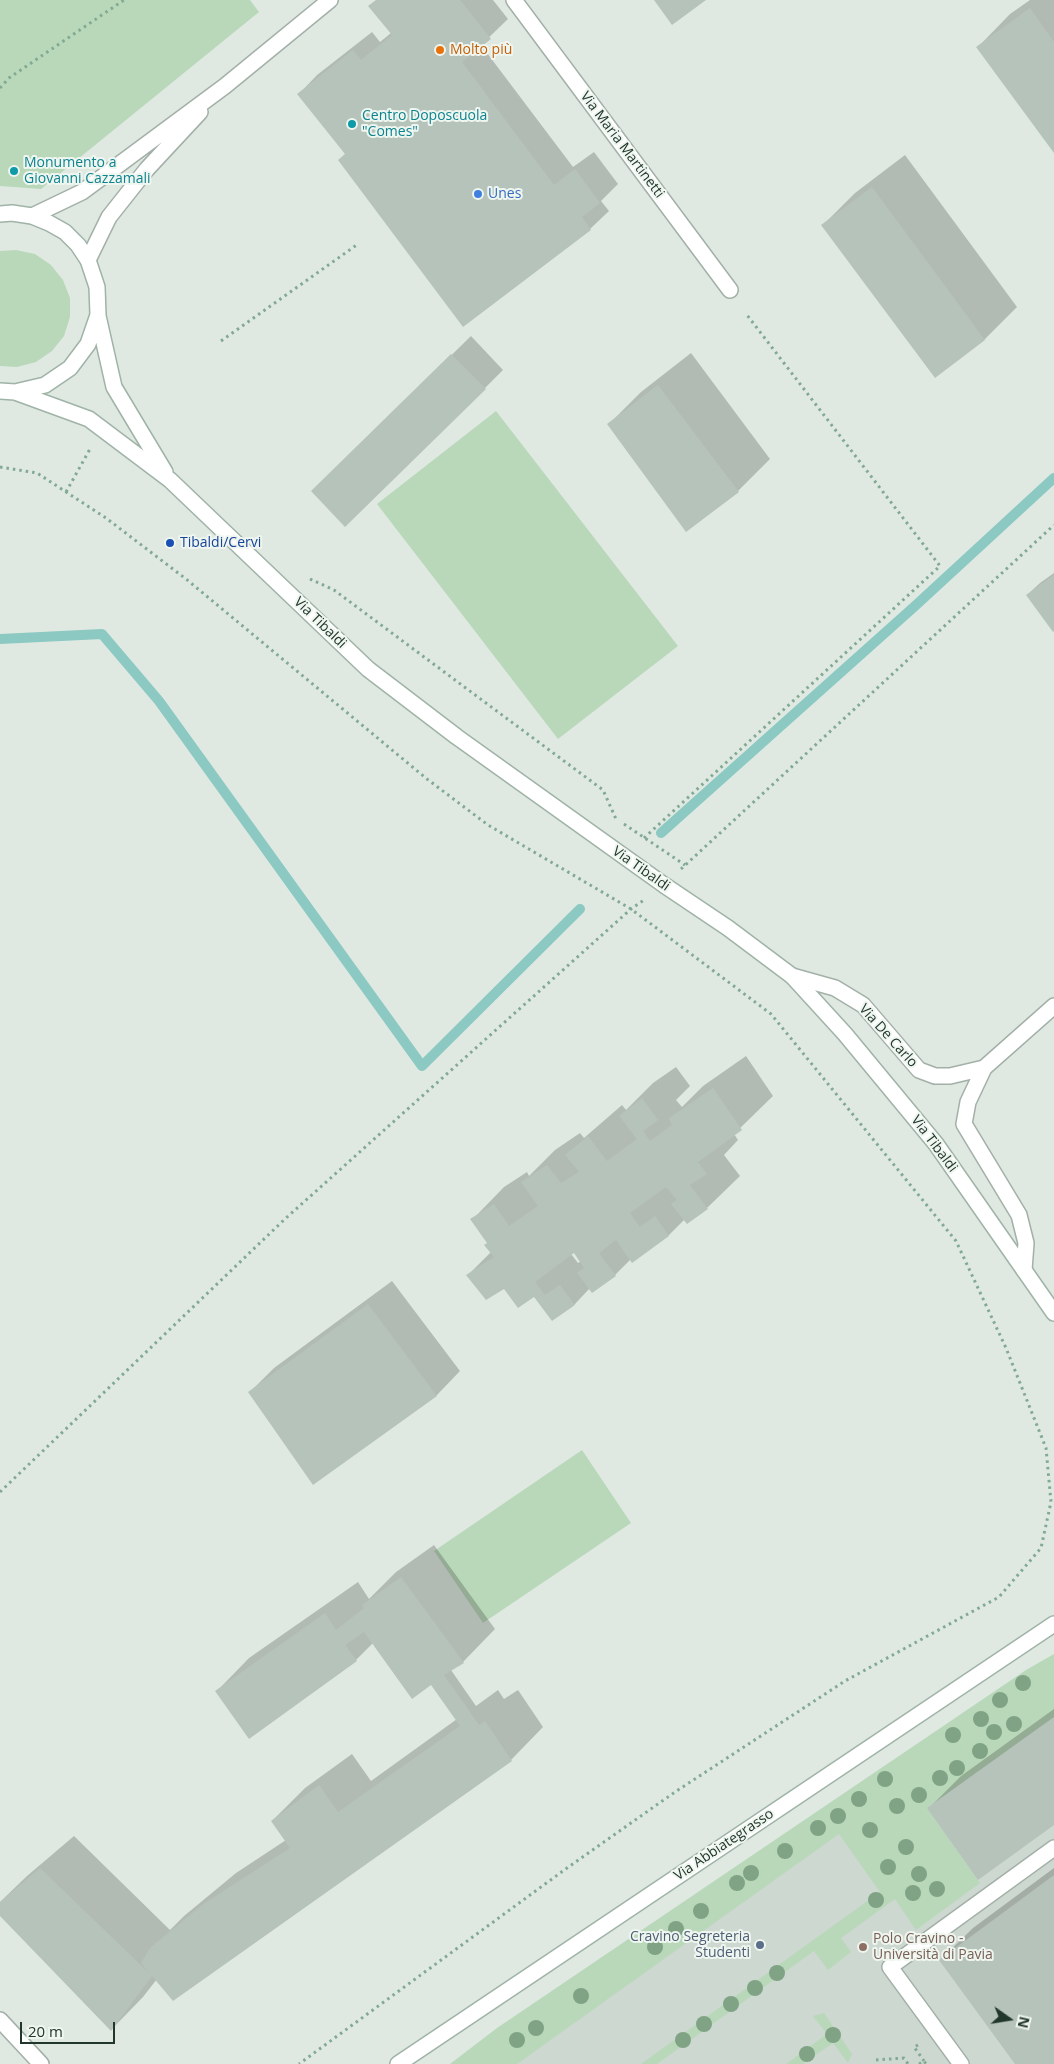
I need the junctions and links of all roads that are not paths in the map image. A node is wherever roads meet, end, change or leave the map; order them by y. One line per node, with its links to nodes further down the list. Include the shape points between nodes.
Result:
1 (330, 0): 3 (street)
2 (514, 0): 7 (street, Via Maria Martinetti)
3 (225, 86): 5 (street, via 82,192); 6 (street, via 147,169 109,217)
4 (4, 211): 5 (street)
5 (32, 216): 6 (street, via 65,232)
6 (88, 260): 8 (street, via 97,287)
7 (730, 290)
8 (98, 315): 9 (street, via 88,344 70,368 45,384); 10 (street, Via Tibaldi, via 114,387)
9 (8, 391): 10 (street, Via Tibaldi, via 89,419)
10 (170, 480): 11 (street, Via Tibaldi, via 368,669 457,737)
11 (792, 976): 13 (street, Via De Carlo, via 835,988 863,1005 919,1070 935,1076 950,1076); 14 (street, Via Tibaldi, via 936,1144)
12 (1054, 1006): 13 (street, Via De Carlo)
13 (984, 1068): 14 (street, via 968,1102 964,1124 1019,1214 1026,1243)
14 (1024, 1270): 15 (street, Via Tibaldi)
15 (1054, 1313)
16 (1053, 1623): 20 (street, Via Abbiategrasso)
17 (1054, 1848): 21 (street, via 890,1967)
18 (0, 2020): 19 (street)
19 (41, 2064)
20 (398, 2064)
21 (961, 2064)

